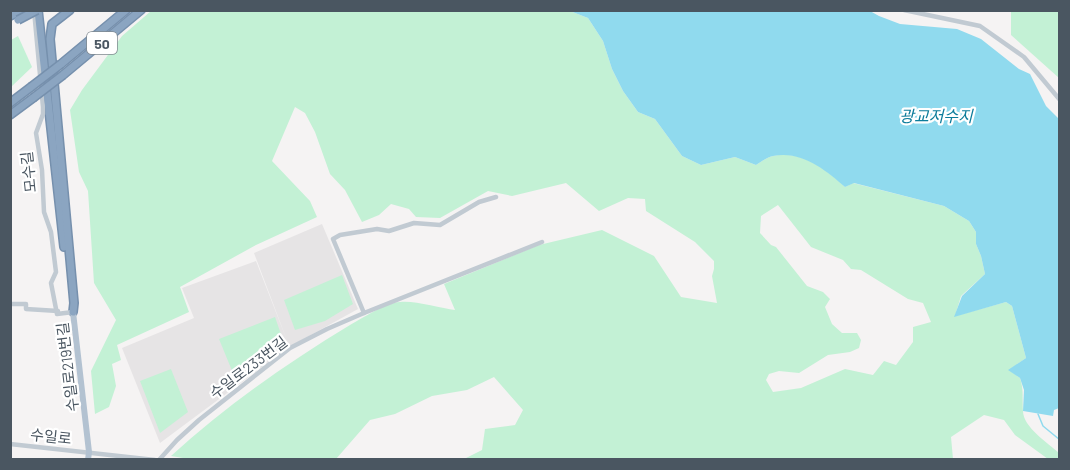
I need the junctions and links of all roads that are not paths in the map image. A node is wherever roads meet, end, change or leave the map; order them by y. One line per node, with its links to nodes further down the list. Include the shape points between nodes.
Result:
1 (36, 10): 6 (highway, bridge); 14 (street, 모수길, via 43,114 36,133 44,212 56,272 51,283); 15 (highway)
2 (70, 10): 15 (highway, via 52,24 50,39)
3 (126, 10): 9 (highway, 50, bridge)
4 (141, 10): 10 (highway, 50, bridge)
5 (904, 10): 8 (street, via 980,26 1024,57)
6 (17, 15): 7 (highway)
7 (10, 23)
8 (1059, 100)
9 (10, 102)
10 (10, 115)
11 (496, 197): 16 (street, via 478,202 440,225 414,223 389,231 377,229 333,239)
12 (542, 242): 16 (street, 수일로233번길)
13 (10, 304): 14 (street, 수일로219번길)
14 (56, 310): 15 (street, 수일로219번길)
15 (73, 312): 18 (main road, 수일로219번길)
16 (364, 313): 19 (street, 수일로233번길, via 290,348 199,420)
17 (10, 444): 18 (street, 수일로)
18 (89, 456): 19 (street, 수일로)
19 (157, 459)

